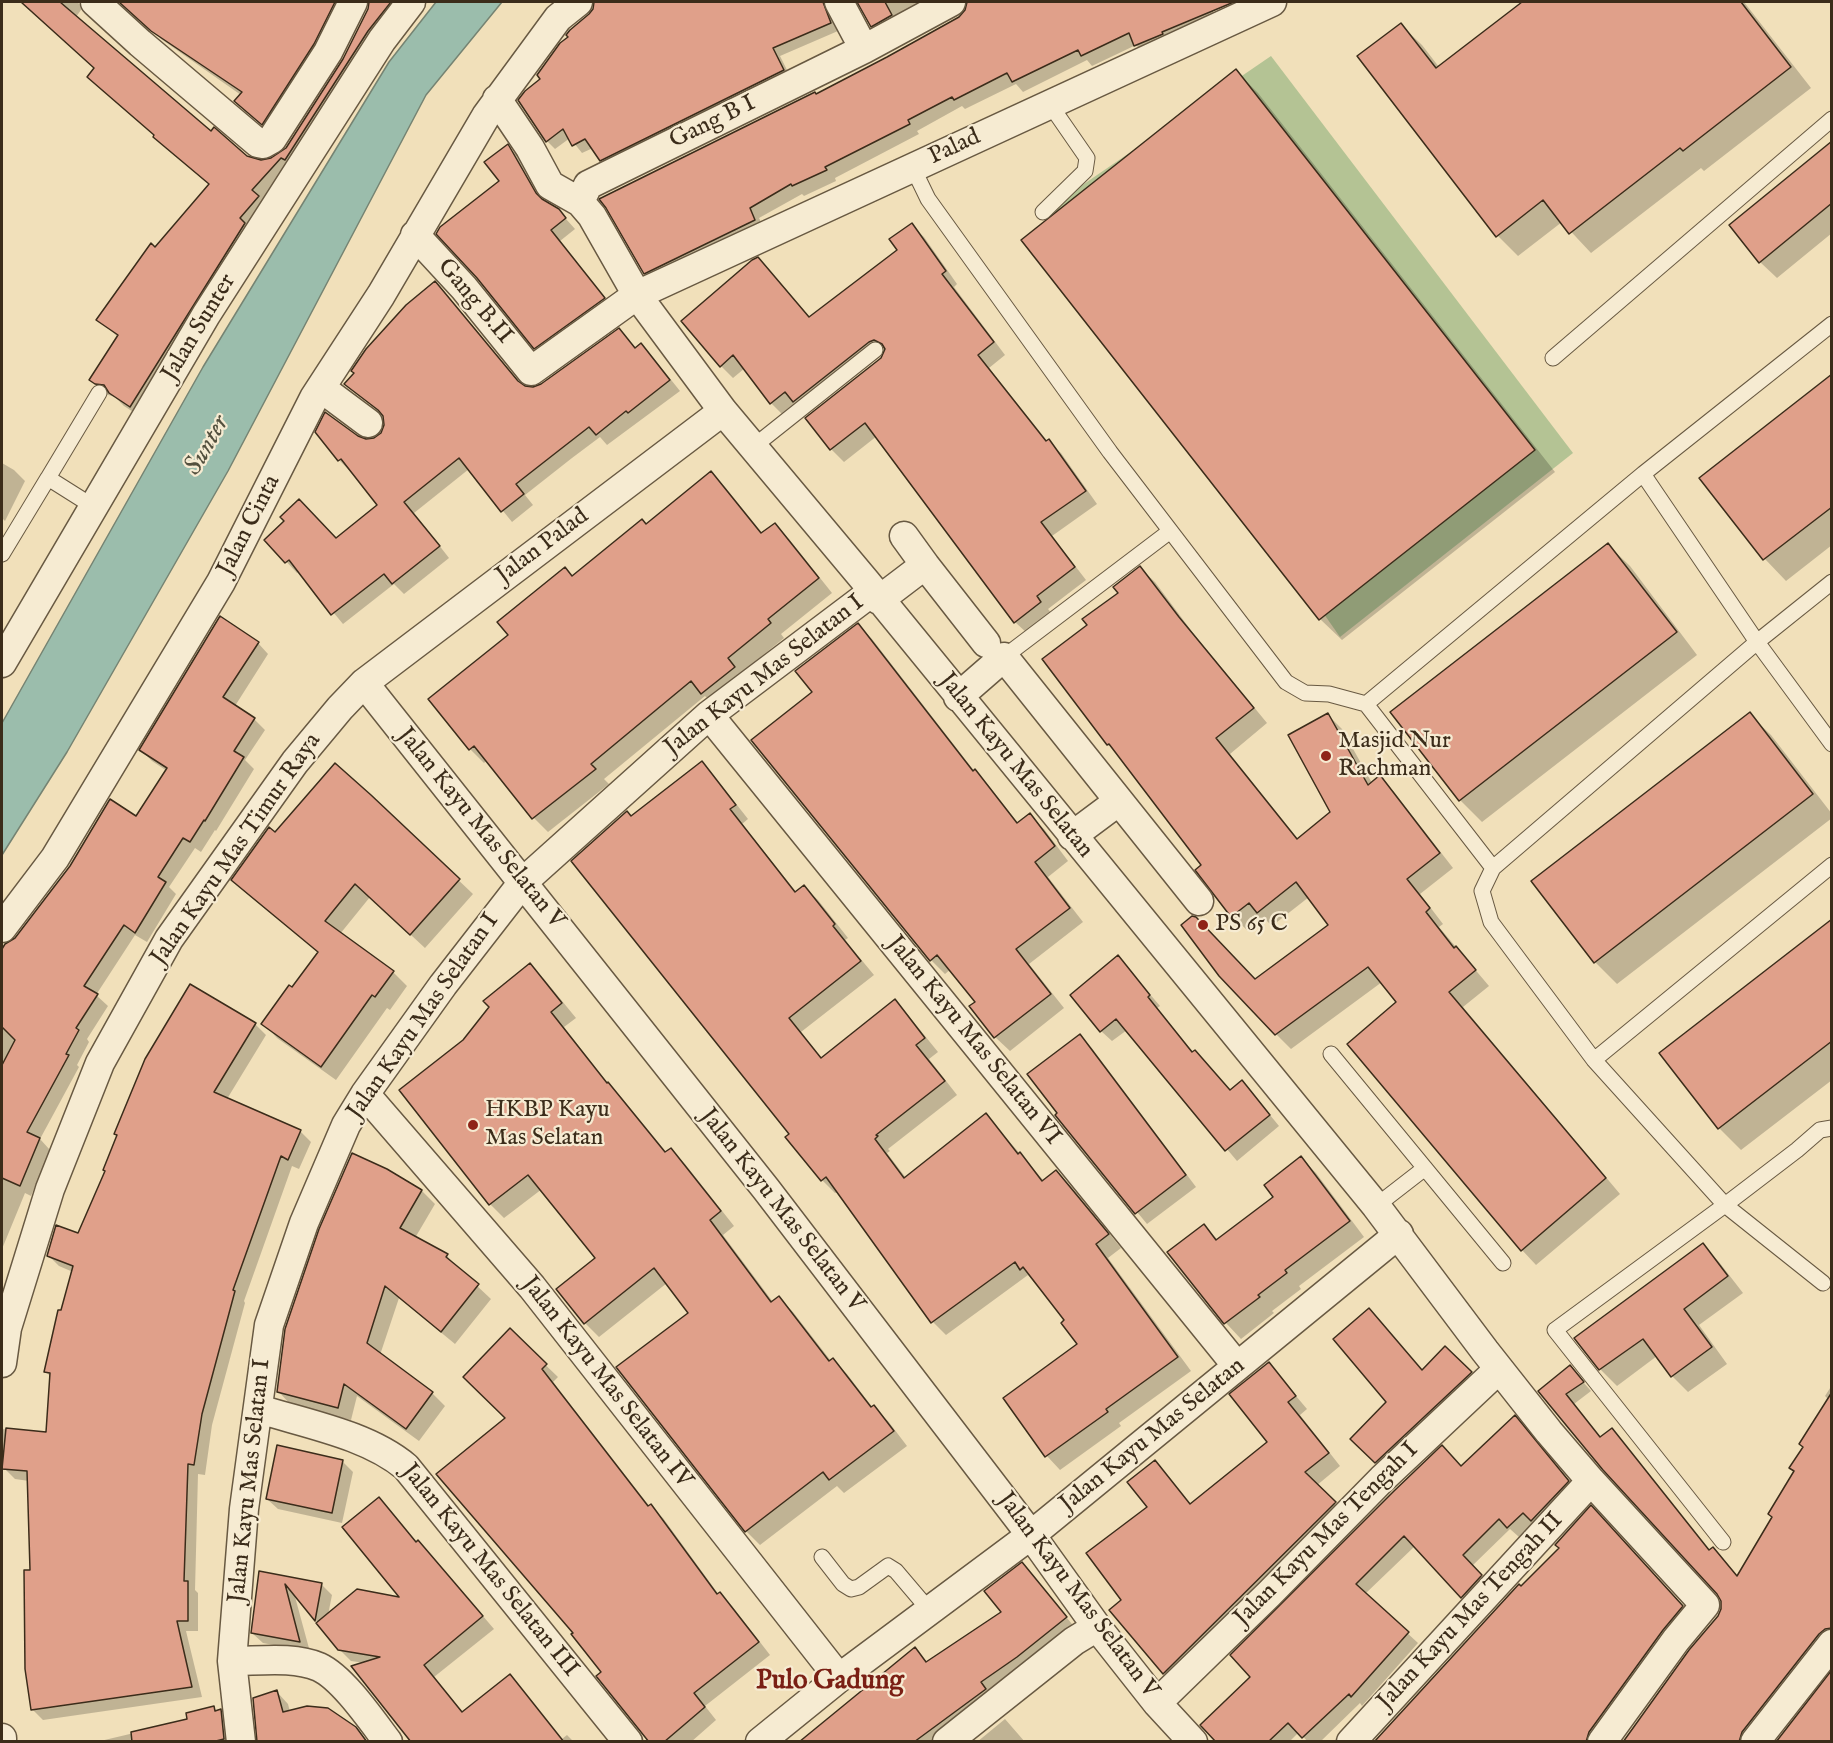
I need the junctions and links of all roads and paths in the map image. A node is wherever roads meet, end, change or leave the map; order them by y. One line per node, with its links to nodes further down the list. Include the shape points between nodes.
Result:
1 (95, 2): 2 (street, via 258,143 272,139 328,52)
2 (353, 2)
3 (411, 2): 29 (street, Jalan Sunter, via 382,40 206,315)
4 (578, 2): 11 (street, Jalan Cinta, via 558,18)
5 (839, 2): 9 (street)
6 (951, 2): 9 (street, Gang B I)
7 (1272, 2): 8 (street, Palad)
8 (1230, 11): 10 (street, Palad)
9 (864, 49): 14 (street, Gang B I, via 588,185)
10 (1049, 103): 13 (street, Palad); 15 (lane, via 1087,158 1085,171)
11 (491, 108): 14 (street, via 530,148 550,185); 16 (street, Jalan Cinta)
12 (1832, 119): 20 (lane)
13 (913, 168): 17 (street, Palad); 30 (lane, via 928,199)
14 (580, 202): 17 (street)
15 (1043, 212)
16 (415, 235): 21 (street, Gang B.II); 22 (street, Jalan Cinta)
17 (637, 294): 21 (street, Palad); 24 (street, Jalan Kayu Mas Selatan)
18 (1832, 324): 27 (lane)
19 (875, 350): 26 (lane)
20 (1554, 358)
21 (531, 371)
22 (321, 388): 25 (street); 50 (street, Jalan Cinta, via 215,592 54,858)
23 (99, 393): 28 (lane)
24 (723, 411): 26 (street, Jalan Kayu Mas Selatan); 39 (street, Jalan Palad)
25 (368, 423)
26 (753, 447): 35 (street, Jalan Kayu Mas Selatan)
27 (1643, 474): 36 (lane); 41 (lane)
28 (48, 477): 29 (lane); 32 (lane)
29 (94, 507): 38 (street, Jalan Sunter)
30 (1169, 532): 37 (lane); 41 (lane, via 1286,682 1305,693 1329,694)
31 (904, 536): 33 (street)
32 (2, 554)
33 (925, 565): 35 (street, Jalan Kayu Mas Selatan I); 37 (street)
34 (1832, 582): 36 (lane)
35 (876, 596): 40 (street, Jalan Kayu Mas Selatan); 42 (street, Jalan Kayu Mas Selatan I)
36 (1757, 642): 43 (lane); 47 (lane)
37 (995, 650): 40 (street); 44 (street)
38 (2, 663)
39 (364, 683): 48 (street, Jalan Kayu Mas Selatan V); 61 (street, Jalan Kayu Mas Timur Raya, via 295,762 169,939 100,1063 50,1189 6,1328)
40 (958, 697): 45 (street, Jalan Kayu Mas Selatan)
41 (1366, 704): 47 (lane)
42 (710, 715): 48 (street, Jalan Kayu Mas Selatan I); 62 (street, Jalan Kayu Mas Selatan VI)
43 (1832, 744)
44 (1119, 801): 45 (street); 49 (street)
45 (1072, 836): 57 (street, Jalan Kayu Mas Selatan)
46 (1832, 865): 52 (lane)
47 (1493, 868): 52 (lane, via 1482,891 1491,922)
48 (522, 882): 53 (street, Jalan Kayu Mas Selatan I); 66 (street, Jalan Kayu Mas Selatan V, via 766,1190)
49 (1199, 901)
50 (2, 928)
51 (1331, 1054): 55 (lane)
52 (1594, 1060): 56 (lane)
53 (365, 1094): 64 (street, Jalan Kayu Mas Selatan I, via 346,1125 304,1223 269,1325); 73 (street, Jalan Kayu Mas Selatan IV, via 532,1287)
54 (1832, 1128): 56 (lane, via 1820,1130)
55 (1425, 1168): 57 (lane); 59 (lane)
56 (1725, 1205): 60 (lane); 67 (lane, via 1555,1330)
57 (1376, 1206): 58 (street, Jalan Kayu Mas Selatan)
58 (1399, 1234): 62 (street, Jalan Kayu Mas Selatan); 63 (street, Jalan Kayu Mas Selatan)
59 (1503, 1263)
60 (1823, 1283)
61 (2, 1363)
62 (1237, 1366): 66 (street, Jalan Kayu Mas Selatan)
63 (1499, 1369): 65 (street, Jalan Kayu Mas Selatan); 74 (street, Jalan Kayu Mas Tengah I)
64 (259, 1409): 72 (street, Jalan Kayu Mas Selatan I, via 244,1509); 77 (street, Jalan Kayu Mas Selatan III, via 372,1444 406,1467)
65 (1591, 1481): 81 (street, Jalan Kayu Mas Tengah II); 82 (street, Jalan Kayu Mas Selatan, via 1705,1605)
66 (1031, 1535): 69 (street, Jalan Kayu Mas Selatan); 70 (street, Jalan Kayu Mas Selatan V)
67 (1723, 1542)
68 (822, 1557): 69 (lane, via 843,1584 852,1589 888,1566)
69 (930, 1611): 73 (street, Jalan Kayu Mas Selatan)
70 (1097, 1627): 74 (street, Jalan Kayu Mas Selatan V); 79 (street)
71 (1832, 1644): 83 (street)
72 (232, 1662): 75 (street, Jalan Kayu Mas Selatan I); 76 (street, via 271,1660 320,1667 340,1683)
73 (839, 1678): 78 (street, Jalan Kayu Mas Selatan)
74 (1156, 1703): 80 (street, Jalan Kayu Mas Selatan V)
75 (241, 1742)
76 (388, 1742)
77 (628, 1742)
78 (760, 1742)
79 (947, 1742)
80 (1193, 1742)
81 (1351, 1742)
82 (1602, 1742)
83 (1755, 1742)

